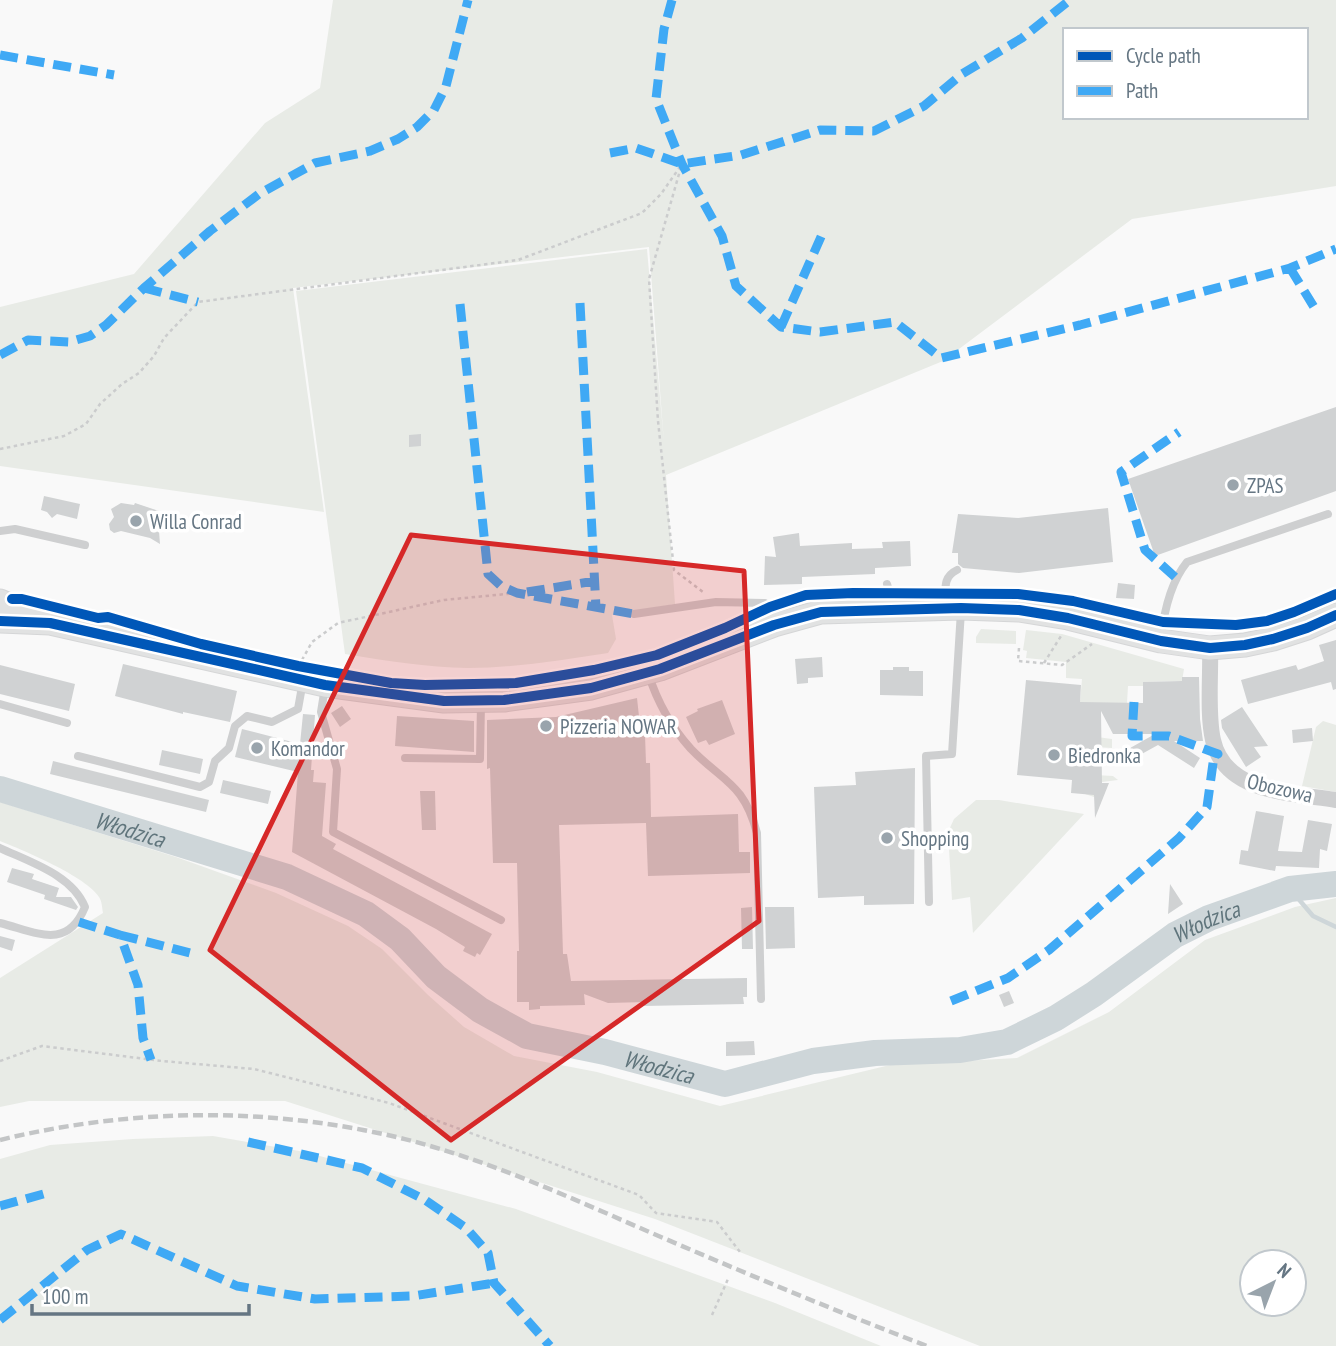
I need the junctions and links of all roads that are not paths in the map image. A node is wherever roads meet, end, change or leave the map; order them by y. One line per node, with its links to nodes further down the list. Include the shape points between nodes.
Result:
1 (1328, 514): 16 (lane, via 1187,562 1175,577)
2 (0, 531): 3 (lane, via 15,529)
3 (85, 545)
4 (957, 570): 7 (lane, via 946,580)
5 (887, 584): 8 (lane)
6 (0, 601): 12 (street)
7 (953, 608): 8 (street); 16 (street, via 1019,610); 27 (lane, via 952,754 926,755)
8 (888, 609): 13 (street, via 821,612)
9 (634, 614): 13 (lane, via 716,602 765,603)
10 (1336, 615): 17 (street, via 1273,639)
11 (0, 621): 12 (street)
12 (50, 623): 14 (street)
13 (774, 625): 18 (street)
14 (87, 632): 15 (street); 19 (street)
15 (0, 633)
16 (1161, 641): 17 (street)
17 (1210, 648): 25 (street, Obozowa, via 1213,741 1226,768 1254,785)
18 (648, 673): 20 (street, via 591,688); 30 (lane, via 655,696 681,737 744,798 752,814 757,833)
19 (309, 677): 20 (street, via 444,701); 23 (lane, via 298,709 272,722 247,716 235,726 229,748 215,761 209,782 201,787); 28 (lane, via 337,769 333,832)
20 (481, 700): 24 (lane, via 480,759)
21 (0, 704): 22 (lane)
22 (67, 723)
23 (78, 756)
24 (405, 758)
25 (1336, 800)
26 (0, 848): 29 (lane, via 52,873 80,895 85,907 79,922 66,933 48,935)
27 (929, 902)
28 (501, 920)
29 (0, 923)
30 (761, 999)

